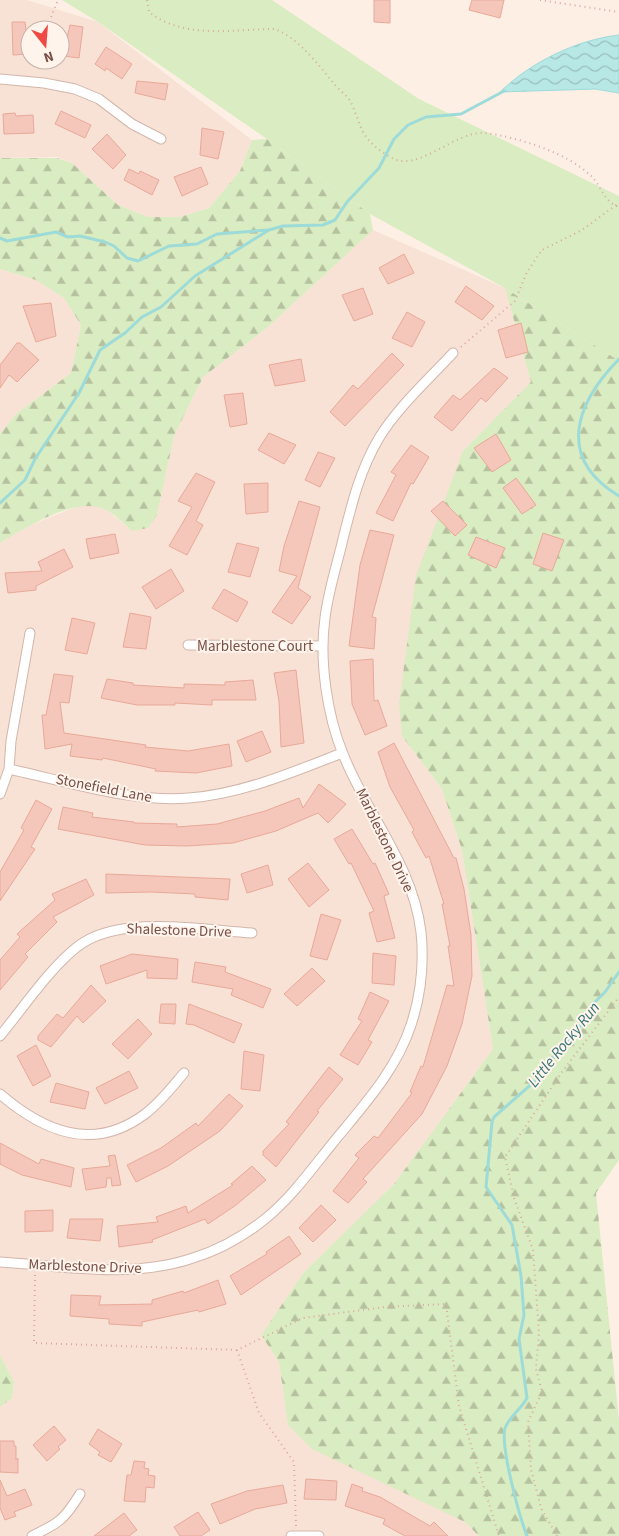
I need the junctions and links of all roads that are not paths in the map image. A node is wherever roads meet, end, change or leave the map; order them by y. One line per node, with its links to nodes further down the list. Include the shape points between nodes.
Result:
1 (0, 79): 2 (street, via 75,89 99,100 132,124)
2 (161, 139)
3 (453, 353): 6 (street, Marblestone Drive, via 381,434 362,471 325,617)
4 (30, 633): 8 (street)
5 (188, 646): 6 (street, Marblestone Court)
6 (323, 646): 7 (street, Marblestone Drive, via 327,693)
7 (342, 753): 8 (street, Stonefield Lane, via 253,786 188,798 129,795); 14 (street, Marblestone Drive, via 407,879 421,933 421,981 417,1004 408,1033 391,1068 293,1192 265,1219 231,1242 194,1258 151,1268 114,1270)
8 (9, 769): 9 (street)
9 (0, 794)
10 (252, 933): 11 (street, Shalestone Drive, via 131,927 101,933 85,941 64,959)
11 (0, 1036)
12 (184, 1073): 13 (street, via 145,1114 126,1125 99,1133 73,1134 45,1126 19,1111)
13 (0, 1094)
14 (0, 1262)
15 (80, 1494): 17 (street, via 67,1516)
16 (296, 1535): 18 (street); 19 (street)
17 (32, 1536)
18 (291, 1536)
19 (319, 1536)

